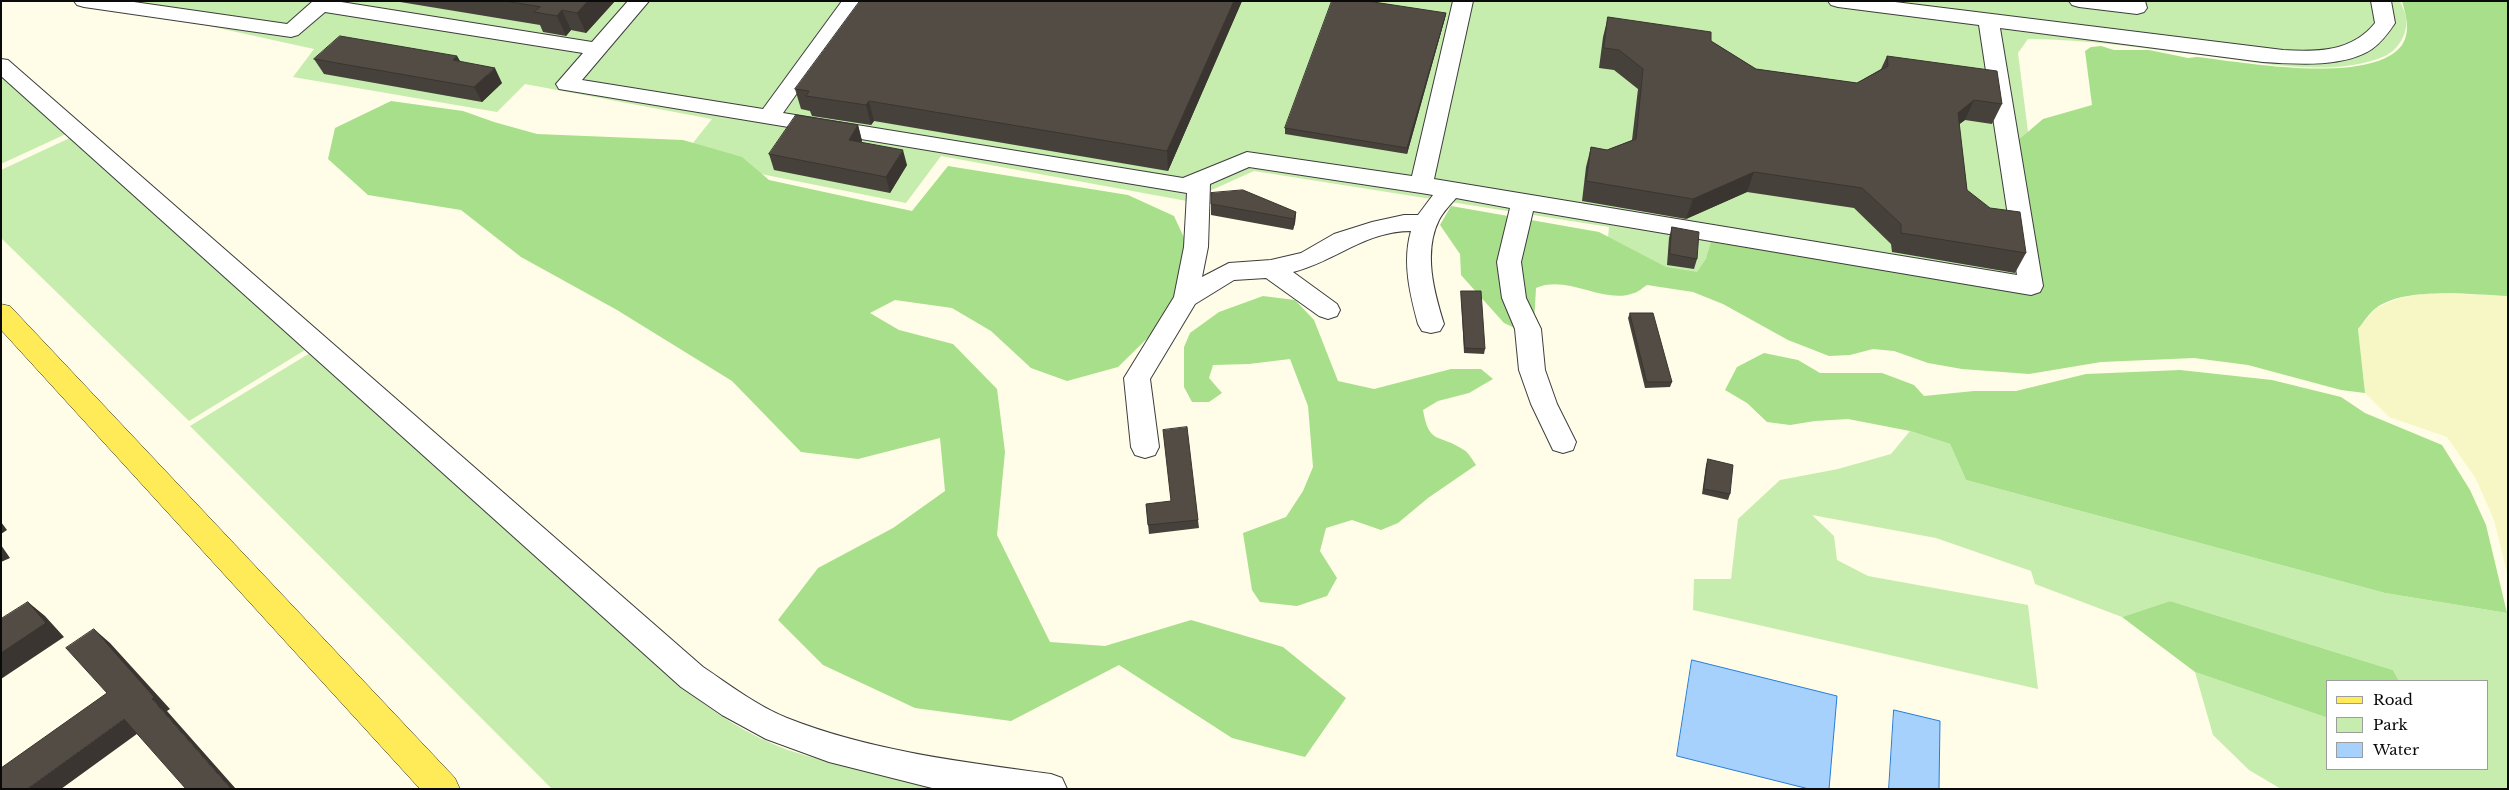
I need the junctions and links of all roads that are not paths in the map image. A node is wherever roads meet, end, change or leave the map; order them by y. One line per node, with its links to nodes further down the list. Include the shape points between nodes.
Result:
1 (84, 1): 8 (street, via 291,31)
2 (639, 1): 12 (street)
3 (852, 1): 14 (street)
4 (1463, 1): 16 (street)
5 (1838, 1): 10 (street)
6 (2079, 1): 9 (street)
7 (2381, 1): 11 (street, via 2385,24 2370,44 2335,55 2281,56)
8 (323, 3): 12 (lane)
9 (2136, 5): 11 (street)
10 (1988, 20): 11 (street); 18 (street, via 2031,286)
11 (2147, 40)
12 (597, 49): 14 (street, via 567,84)
13 (1, 65): 27 (street, via 692,677 777,729 829,747)
14 (769, 117): 15 (street, via 1185,186)
15 (1199, 180): 16 (street, via 1247,159); 21 (street, via 1196,247)
16 (1422, 185): 17 (street)
17 (1450, 190): 18 (street); 19 (street)
18 (1523, 203): 25 (street, via 1509,262 1514,298 1528,328 1532,370)
19 (1425, 223): 20 (street, via 1404,222 1380,228 1342,240 1308,260); 24 (street, via 1420,246 1422,292)
20 (1271, 269): 21 (street, via 1229,272); 22 (street)
21 (1186, 298): 26 (street, via 1137,378)
22 (1328, 310)
23 (1, 313): 28 (main road)
24 (1431, 324)
25 (1563, 442)
26 (1145, 447)
27 (937, 774): 29 (street); 30 (street)
28 (443, 789)
29 (966, 789)
30 (1051, 789)

